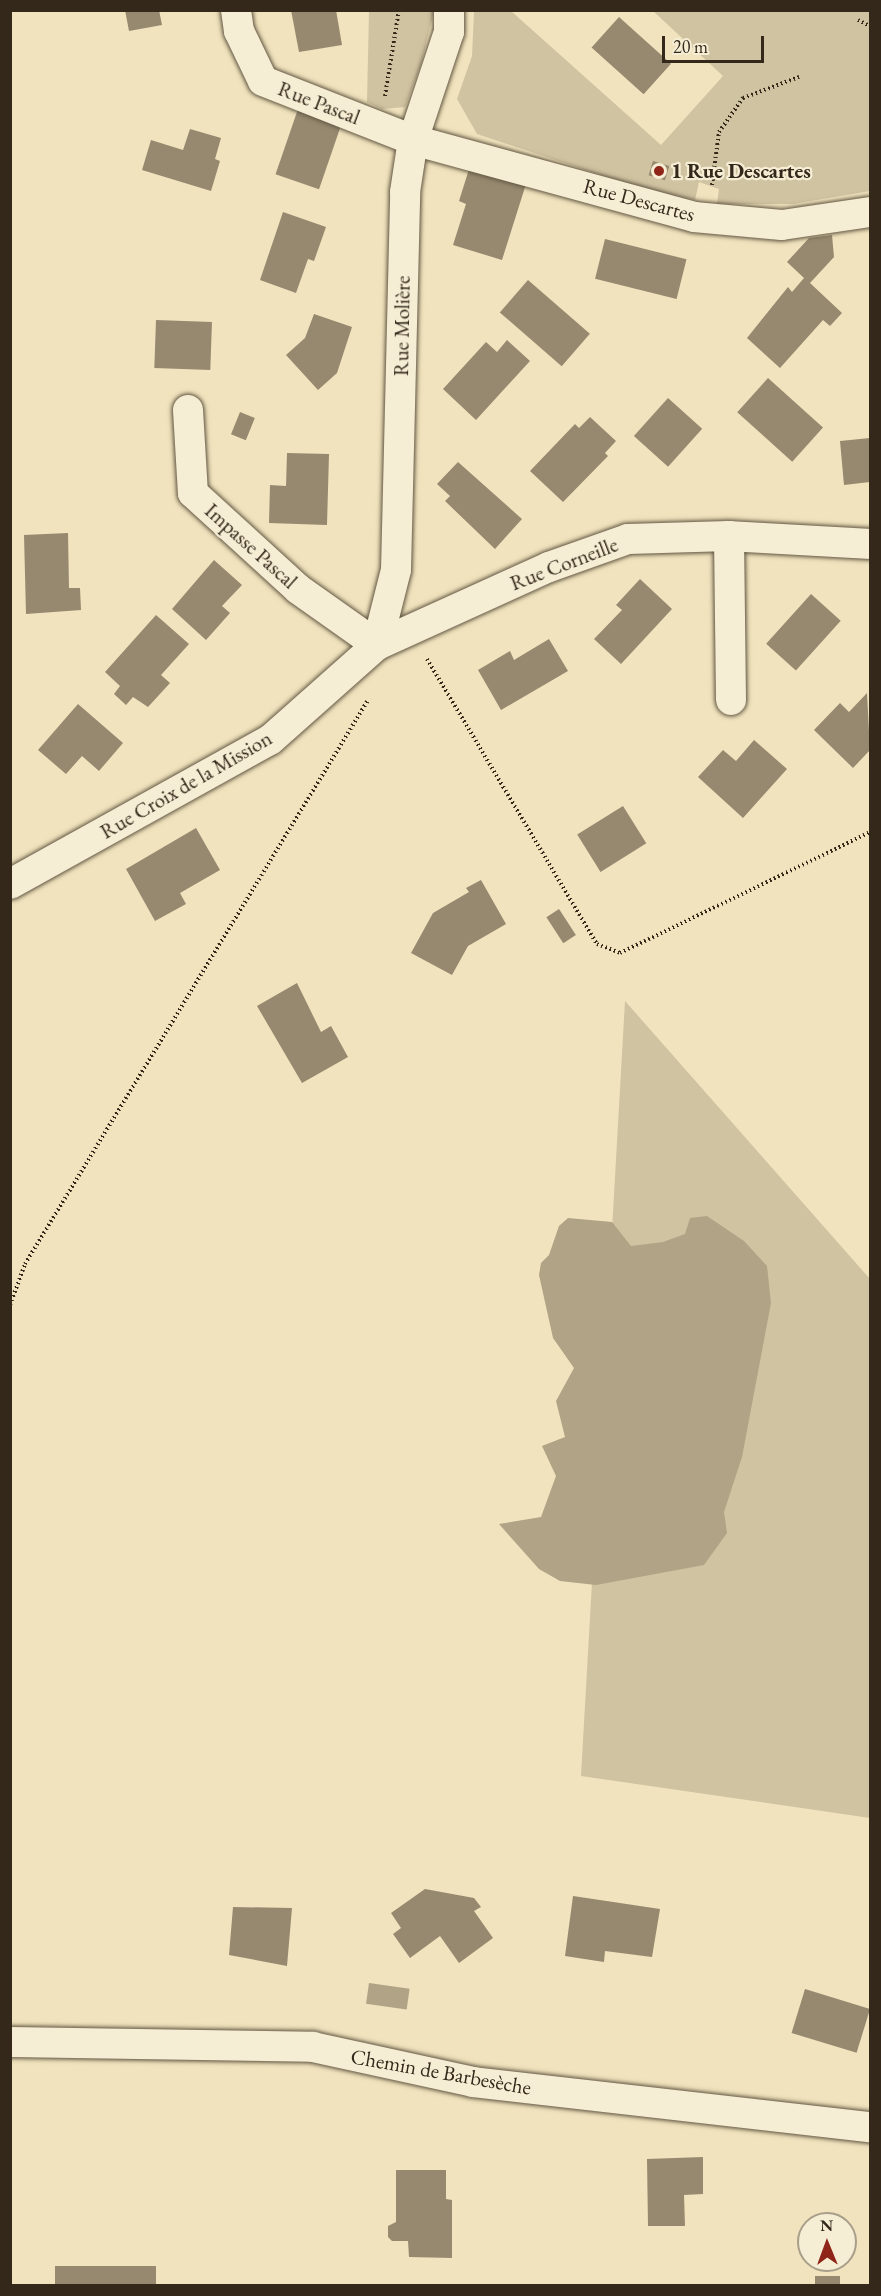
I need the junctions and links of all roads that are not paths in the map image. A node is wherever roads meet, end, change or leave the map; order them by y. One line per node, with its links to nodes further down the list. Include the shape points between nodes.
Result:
1 (236, 10): 3 (street, Rue Pascal, via 239,31 263,81)
2 (449, 10): 3 (street, Rue Molière, via 449,32)
3 (413, 140): 4 (street, Rue Descartes, via 694,217 782,225); 8 (street, Rue Molière, via 405,192 396,570)
4 (870, 212)
5 (188, 410): 8 (street, Impasse Pascal, via 193,494 298,589)
6 (729, 537): 7 (street, Rue Corneille); 8 (street, Rue Corneille, via 628,539 549,567); 9 (street)
7 (870, 544)
8 (377, 645): 10 (street, Rue Croix de la Mission, via 270,740)
9 (731, 700)
10 (10, 884)
11 (10, 2042): 12 (street, Chemin de Barbesèche, via 313,2047 473,2082)
12 (870, 2127)

